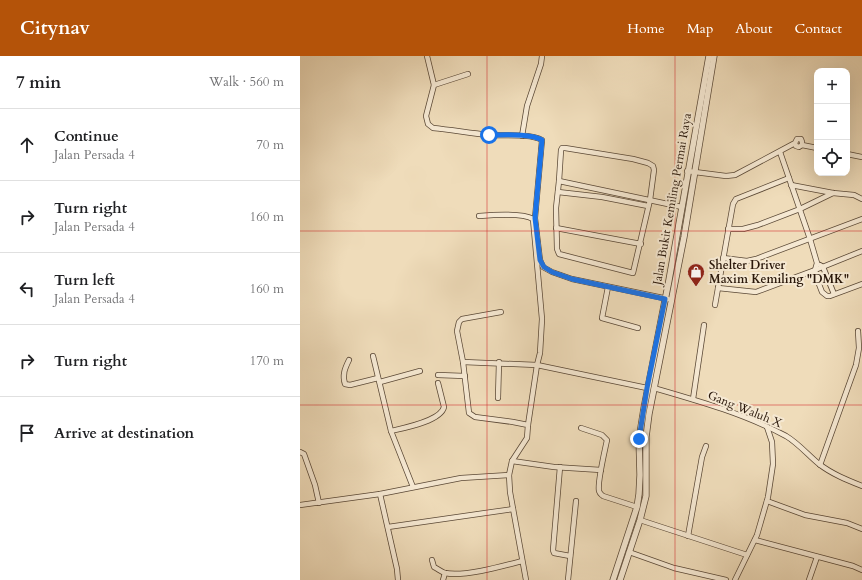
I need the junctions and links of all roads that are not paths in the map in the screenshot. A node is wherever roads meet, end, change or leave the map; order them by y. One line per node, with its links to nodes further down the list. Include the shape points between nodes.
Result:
1 (427, 56): 6 (street)
2 (542, 56): 7 (street, via 527,106)
3 (709, 56): 12 (street, Jalan Bukit Kemiling Permai Raya)
4 (714, 56): 13 (street, Jalan Bukit Kemiling Permai Raya)
5 (468, 74): 6 (street)
6 (434, 85): 7 (street, via 426,116 428,124 433,128)
7 (522, 136): 38 (street, via 540,139 542,143 535,218 542,264 552,272 572,279)
8 (814, 147): 9 (street, via 802,145 800,139)
9 (780, 152): 13 (street, via 735,175); 14 (street)
10 (850, 155): 11 (street)
11 (862, 157)
12 (687, 171): 13 (street); 24 (street, Jalan Bukit Kemiling Permai Raya)
13 (694, 172): 42 (street, Jalan Bukit Kemiling Permai Raya)
14 (789, 178): 16 (street); 29 (street, via 736,199)
15 (559, 181): 17 (street); 18 (street); 22 (street, via 561,150 564,148 632,159 653,166)
16 (791, 185): 19 (street); 25 (street)
17 (603, 189): 20 (street); 22 (street)
18 (558, 192): 20 (street); 28 (street)
19 (834, 193): 21 (street, via 854,195); 25 (street)
20 (602, 198): 23 (street)
21 (862, 199)
22 (650, 200): 23 (street); 24 (street)
23 (648, 206): 31 (street)
24 (682, 207): 41 (street, Jalan Bukit Kemiling Permai Raya)
25 (800, 209): 29 (street, via 758,225); 30 (street)
26 (479, 216): 52 (street, via 492,214 533,218 542,319)
27 (862, 219): 30 (street)
28 (556, 228): 31 (street); 31 (street, via 558,252 561,256 633,273)
29 (728, 229): 33 (street)
30 (810, 239): 33 (street, via 747,261); 34 (street)
31 (641, 244)
32 (862, 251): 35 (street)
33 (723, 258): 39 (street)
34 (817, 263): 35 (street); 36 (street)
35 (822, 267): 36 (street); 40 (street)
36 (815, 270): 39 (street, via 756,292); 40 (street, via 823,294)
37 (862, 284): 40 (street)
38 (608, 287): 41 (street); 46 (street, via 602,318)
39 (718, 288): 43 (street)
40 (834, 294)
41 (665, 299): 42 (street); 58 (street, Jalan Bukit Kemiling Permai Raya)
42 (672, 299): 59 (street, Jalan Bukit Kemiling Permai Raya)
43 (715, 305)
44 (501, 312): 50 (street, via 462,319 459,322)
45 (704, 325): 61 (street)
46 (638, 328)
47 (858, 331): 71 (street, via 856,365)
48 (373, 356): 56 (street)
49 (349, 360): 56 (street, via 344,370 345,384)
50 (463, 362): 51 (street); 55 (street)
51 (499, 362): 52 (street); 60 (street)
52 (537, 365): 58 (street); 62 (street)
53 (420, 371): 56 (street)
54 (438, 375): 55 (street)
55 (465, 376): 62 (street, via 471,416)
56 (379, 380): 65 (street)
57 (438, 383): 65 (street, via 443,411 419,425)
58 (647, 388): 69 (street, Jalan Bukit Kemiling Permai Raya, via 639,439)
59 (654, 388): 61 (street, Gang Waluh X); 70 (street, Jalan Bukit Kemiling Permai Raya, via 646,436)
60 (498, 398)
61 (693, 400): 63 (street, Gang Waluh X)
62 (528, 425): 68 (street, via 526,438)
63 (767, 427): 71 (street, Gang Waluh X, via 788,438); 79 (street, via 772,442 773,464)
64 (581, 428): 73 (street, via 602,435 607,440)
65 (391, 431): 76 (street)
66 (706, 446): 87 (street)
67 (300, 452): 80 (street, via 304,454)
68 (512, 461): 72 (street); 74 (street)
69 (640, 465): 70 (street); 82 (street, Jalan Bukit Kemiling Permai Raya)
70 (647, 465): 84 (street, Jalan Bukit Kemiling Permai Raya, via 646,496)
71 (820, 465): 75 (street, Gang Waluh X)
72 (560, 467): 73 (street); 91 (street, via 553,550 554,553)
73 (601, 470): 82 (street, via 600,493)
74 (509, 475): 76 (street, via 461,478); 83 (street)
75 (862, 486)
76 (413, 487): 77 (street)
77 (380, 494): 80 (street); 85 (street)
78 (576, 501): 91 (street)
79 (767, 502): 86 (street); 88 (street)
80 (319, 503): 81 (street)
81 (300, 505)
82 (637, 507): 101 (street, Jalan Bukit Kemiling Permai Raya)
83 (513, 509): 85 (street); 94 (street)
84 (640, 520): 87 (street); 89 (street, Jalan Bukit Kemiling Permai Raya)
85 (388, 527): 97 (street, via 398,569)
86 (862, 529)
87 (688, 536): 90 (street)
88 (755, 540): 90 (street); 92 (street)
89 (630, 552): 102 (street, Jalan Bukit Kemiling Permai Raya); 103 (street, via 674,568)
90 (747, 555): 104 (street)
91 (570, 556): 100 (street)
92 (817, 556): 95 (street); 105 (street)
93 (432, 560): 96 (street, via 434,567)
94 (522, 561): 96 (street, via 496,568); 99 (street)
95 (862, 570)
96 (445, 573): 98 (street)
97 (398, 580)
98 (444, 580)
99 (526, 580)
100 (568, 580)
101 (613, 580)
102 (620, 580)
103 (726, 580)
104 (735, 580)
105 (809, 580)

